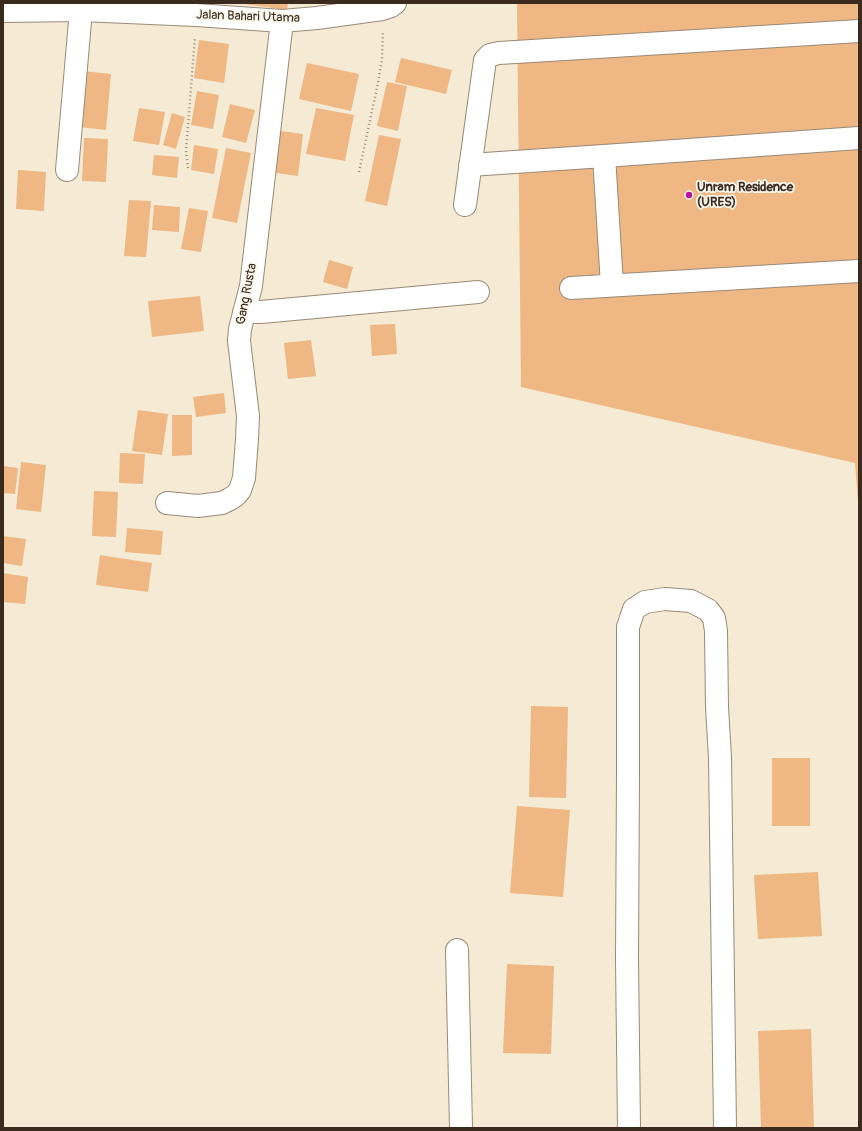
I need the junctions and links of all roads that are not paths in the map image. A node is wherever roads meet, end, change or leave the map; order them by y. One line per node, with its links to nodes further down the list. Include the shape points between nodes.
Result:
1 (389, 6): 4 (street, Jalan Bahari Utama)
2 (81, 10): 3 (street, Jalan Bahari Utama); 4 (street, Jalan Bahari Utama); 9 (street)
3 (3, 11)
4 (282, 21): 15 (street, Gang Rusta, via 251,286)
5 (859, 31): 8 (street, via 490,55 485,60)
6 (859, 138): 7 (street)
7 (604, 156): 8 (street); 12 (street)
8 (470, 164): 10 (street)
9 (67, 170)
10 (465, 205)
11 (859, 271): 12 (street)
12 (612, 285): 13 (street)
13 (571, 288)
14 (478, 292): 15 (street)
15 (244, 312): 16 (street, Gang Rusta, via 240,341 248,424 244,478 240,490 230,499 216,504 188,506)
16 (167, 503)
17 (457, 950): 18 (street)
18 (461, 1128)
19 (629, 1128): 20 (street, via 628,627 634,609 645,602 664,599 691,601 708,610 714,618 716,631)
20 (724, 1128)

